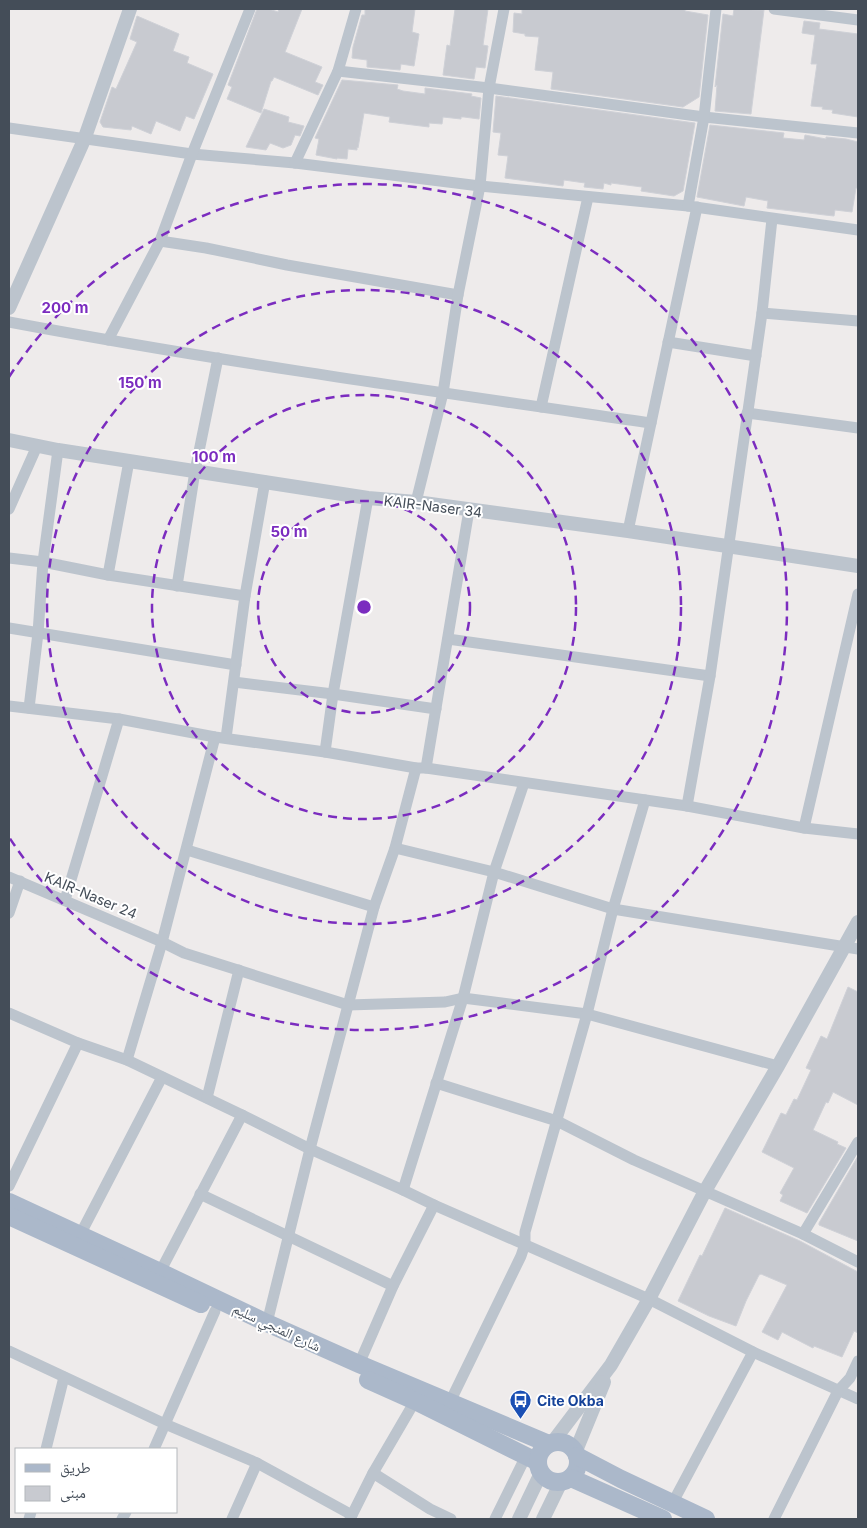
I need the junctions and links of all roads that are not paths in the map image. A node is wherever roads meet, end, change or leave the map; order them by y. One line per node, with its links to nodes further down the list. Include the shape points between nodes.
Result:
1 (130, 9): 13 (street)
2 (250, 9): 14 (street)
3 (356, 9): 8 (street)
4 (504, 9): 9 (street)
5 (716, 9): 10 (street)
6 (774, 9): 7 (street)
7 (858, 20)
8 (338, 71): 9 (street); 15 (street)
9 (489, 88): 10 (street); 16 (street)
10 (704, 117): 12 (street); 18 (street)
11 (9, 128): 13 (street)
12 (858, 133)
13 (84, 140): 14 (street); 22 (street)
14 (192, 154): 15 (street); 21 (street)
15 (295, 163): 16 (street)
16 (480, 186): 17 (street); 23 (street)
17 (588, 197): 18 (street); 33 (street)
18 (692, 206): 19 (street); 29 (street)
19 (772, 219): 20 (street); 25 (street)
20 (858, 230)
21 (160, 241): 23 (street); 28 (street)
22 (13, 288): 24 (street)
23 (458, 295): 32 (street)
24 (9, 308)
25 (762, 313): 26 (street); 30 (street)
26 (858, 321)
27 (9, 322): 28 (street)
28 (108, 340): 31 (street)
29 (668, 342): 30 (street); 35 (street)
30 (756, 356): 34 (street)
31 (218, 358): 32 (street); 41 (street)
32 (443, 393): 33 (street); 44 (street)
33 (541, 407): 35 (street)
34 (747, 413): 36 (street); 48 (street)
35 (651, 423): 47 (street)
36 (858, 428)
37 (9, 440): 38 (street, KAIR-Naser 34)
38 (37, 446): 39 (street, KAIR-Naser 34); 45 (street)
39 (58, 450): 40 (street, KAIR-Naser 34); 50 (street)
40 (129, 461): 41 (street, KAIR-Naser 34); 52 (street)
41 (196, 471): 42 (street, KAIR-Naser 34); 53 (street)
42 (265, 481): 43 (street, KAIR-Naser 34); 55 (street)
43 (368, 498): 44 (street, KAIR-Naser 34); 62 (street)
44 (416, 502): 46 (street, KAIR-Naser 34)
45 (9, 509)
46 (469, 510): 47 (street, KAIR-Naser 34); 58 (street)
47 (628, 531): 48 (street, KAIR-Naser 34)
48 (728, 546): 51 (street, KAIR-Naser 34); 60 (street)
49 (9, 558): 50 (street)
50 (43, 562): 52 (street); 57 (street)
51 (858, 566)
52 (108, 575): 53 (street)
53 (177, 586): 55 (street)
54 (858, 594): 73 (street)
55 (245, 596): 59 (street)
56 (9, 628): 57 (street)
57 (38, 634): 59 (street); 64 (street)
58 (448, 639): 60 (street); 65 (street)
59 (236, 665): 61 (street)
60 (710, 676): 72 (street)
61 (234, 682): 62 (street); 67 (street)
62 (333, 694): 65 (street); 68 (street)
63 (9, 706): 64 (street)
64 (29, 708): 66 (street)
65 (436, 709): 69 (street)
66 (119, 719): 67 (street); 80 (street)
67 (220, 737): 68 (street); 76 (street)
68 (324, 752): 69 (street)
69 (421, 768): 70 (street); 75 (street)
70 (524, 783): 71 (street); 77 (street)
71 (645, 800): 72 (street); 82 (street)
72 (687, 806): 73 (street)
73 (804, 828): 74 (street)
74 (858, 834)
75 (395, 848): 77 (street); 81 (street)
76 (187, 850): 81 (street); 85 (street)
77 (494, 872): 82 (street); 88 (street)
78 (9, 876): 79 (street, KAIR-Naser 24)
79 (20, 881): 80 (street, KAIR-Naser 24); 83 (street)
80 (65, 900): 85 (street, KAIR-Naser 24)
81 (374, 907): 89 (street)
82 (613, 909): 86 (street); 91 (street)
83 (9, 913)
84 (858, 922): 86 (street)
85 (162, 942): 87 (street, KAIR-Naser 24, via 195,957); 93 (street)
86 (851, 948): 94 (street)
87 (239, 970): 89 (street, KAIR-Naser 24); 97 (street)
88 (463, 998): 89 (street, KAIR-Naser 24, via 445,1002); 91 (street, KAIR-Naser 24); 96 (street)
89 (348, 1005): 101 (street)
90 (9, 1013): 92 (street)
91 (587, 1014): 94 (street, KAIR-Naser 24); 99 (street)
92 (78, 1043): 93 (street); 102 (street)
93 (127, 1060): 95 (street)
94 (778, 1066): 104 (street)
95 (162, 1077): 97 (street); 110 (street)
96 (436, 1083): 99 (street); 103 (street)
97 (207, 1098): 98 (street)
98 (242, 1115): 101 (street); 105 (street)
99 (557, 1121): 104 (street, via 634,1160); 112 (street, via 525,1232)
100 (858, 1143): 109 (street)
101 (310, 1149): 103 (street); 111 (street)
102 (9, 1186)
103 (403, 1190): 107 (street)
104 (705, 1190): 109 (street); 116 (street)
105 (200, 1194): 111 (street); 114 (street)
106 (9, 1202): 110 (main road, شارع المنجي سليم)
107 (434, 1205): 112 (street); 115 (street)
108 (9, 1216): 117 (main road, شارع المنجي سليم)
109 (803, 1234): 113 (street)
110 (80, 1235): 114 (main road, شارع المنجي سليم)
111 (288, 1236): 115 (street); 118 (street)
112 (525, 1244): 116 (street); 128 (street)
113 (858, 1262)
114 (160, 1272): 118 (main road, شارع المنجي سليم)
115 (393, 1286): 122 (street)
116 (649, 1299): 120 (street); 123 (street)
117 (215, 1311): 127 (main road, شارع المنجي سليم); 129 (street)
118 (267, 1323): 122 (main road, شارع المنجي سليم)
119 (9, 1351): 124 (street)
120 (753, 1352): 125 (street); 138 (street)
121 (858, 1361): 125 (street, via 850,1378)
122 (359, 1364): 128 (main road, شارع المنجي سليم)
123 (611, 1365): 130 (street); 133 (street)
124 (64, 1377): 129 (street); 131 (street)
125 (838, 1391): 126 (street); 148 (street)
126 (858, 1400)
127 (415, 1401): 135 (main road, شارع المنجي سليم); 136 (street)
128 (450, 1402): 130 (main road, شارع المنجي سليم)
129 (165, 1424): 132 (street); 134 (street)
130 (550, 1444): 133 (main road, via 563,1443); 135 (main road, via 543,1449)
131 (46, 1448)
132 (154, 1448)
133 (576, 1455): 137 (main road, via 578,1464 575,1472); 138 (main road)
134 (257, 1463): 140 (street); 141 (street)
135 (535, 1464): 137 (main road, via 553,1482); 143 (street); 144 (street)
136 (373, 1473): 139 (street); 140 (street)
137 (566, 1480): 145 (street); 146 (main road)
138 (672, 1504): 147 (main road)
139 (428, 1514): 142 (street)
140 (351, 1517)
141 (232, 1519)
142 (450, 1519)
143 (495, 1519)
144 (520, 1519)
145 (543, 1519)
146 (663, 1519)
147 (706, 1519)
148 (774, 1519)

